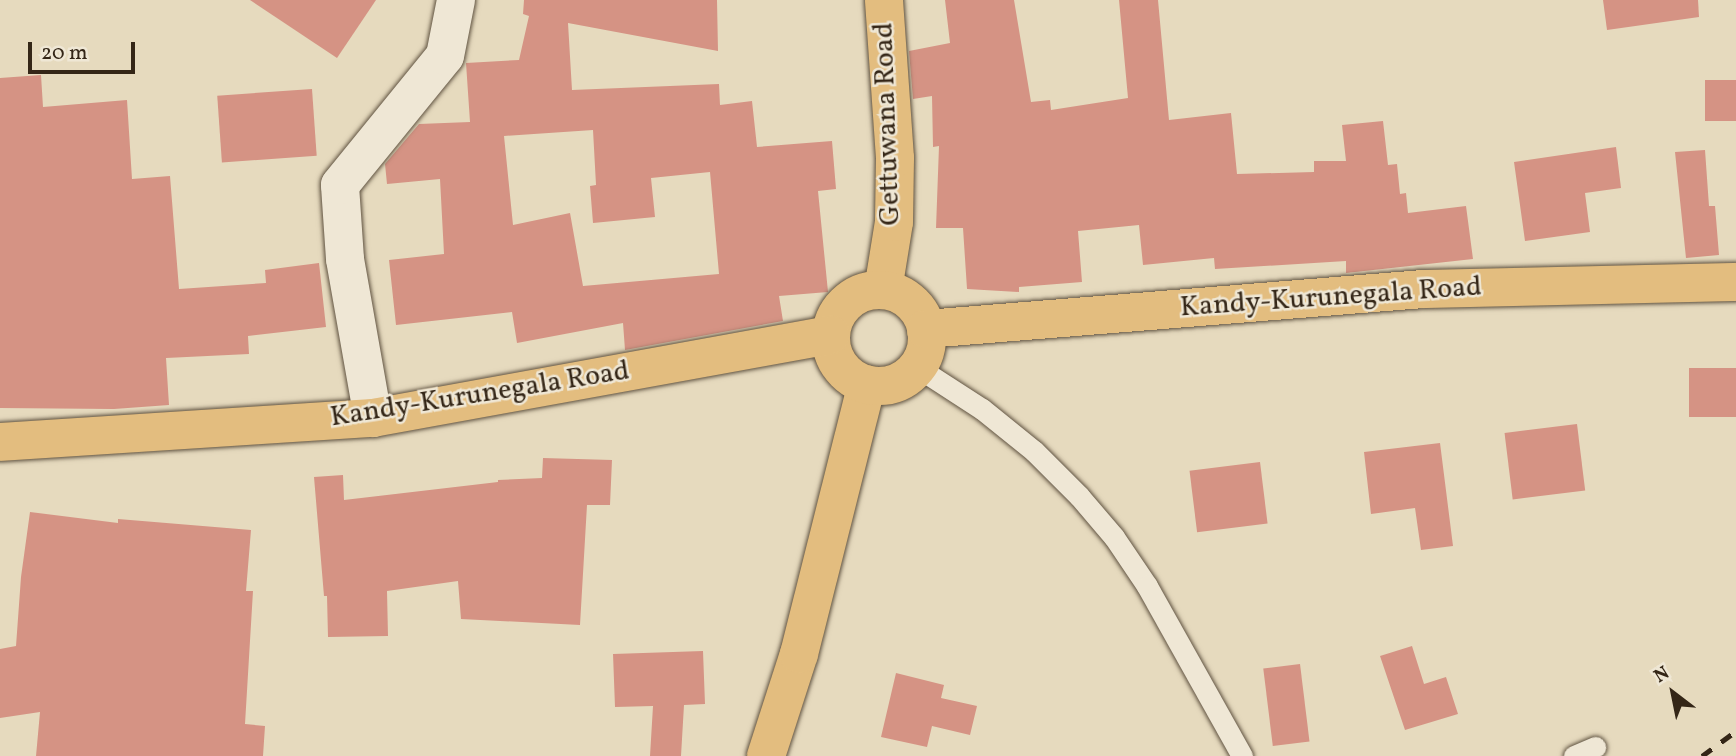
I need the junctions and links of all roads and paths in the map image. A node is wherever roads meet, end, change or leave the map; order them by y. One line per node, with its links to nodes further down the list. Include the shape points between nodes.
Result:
1 (456, 0): 9 (street, via 445,56 340,185 345,259)
2 (884, 0): 4 (main road, Gettuwana Road, via 895,158 894,222)
3 (1736, 282): 5 (main road, Kandy-Kurunegala Road, via 1423,289)
4 (883, 290): 5 (main road, via 913,304); 6 (main road, via 849,300 836,316)
5 (926, 329): 7 (main road, via 924,353)
6 (831, 335): 8 (main road, via 840,366); 9 (main road, Kandy-Kurunegala Road)
7 (917, 367): 8 (main road, via 894,383); 13 (lane, via 982,409 1034,451 1105,527 1147,586)
8 (867, 384): 12 (main road, via 799,654)
9 (373, 418): 10 (main road, Kandy-Kurunegala Road)
10 (0, 442)
11 (1595, 747): 14 (lane)
12 (766, 756)
13 (1242, 756)
14 (1574, 756)

